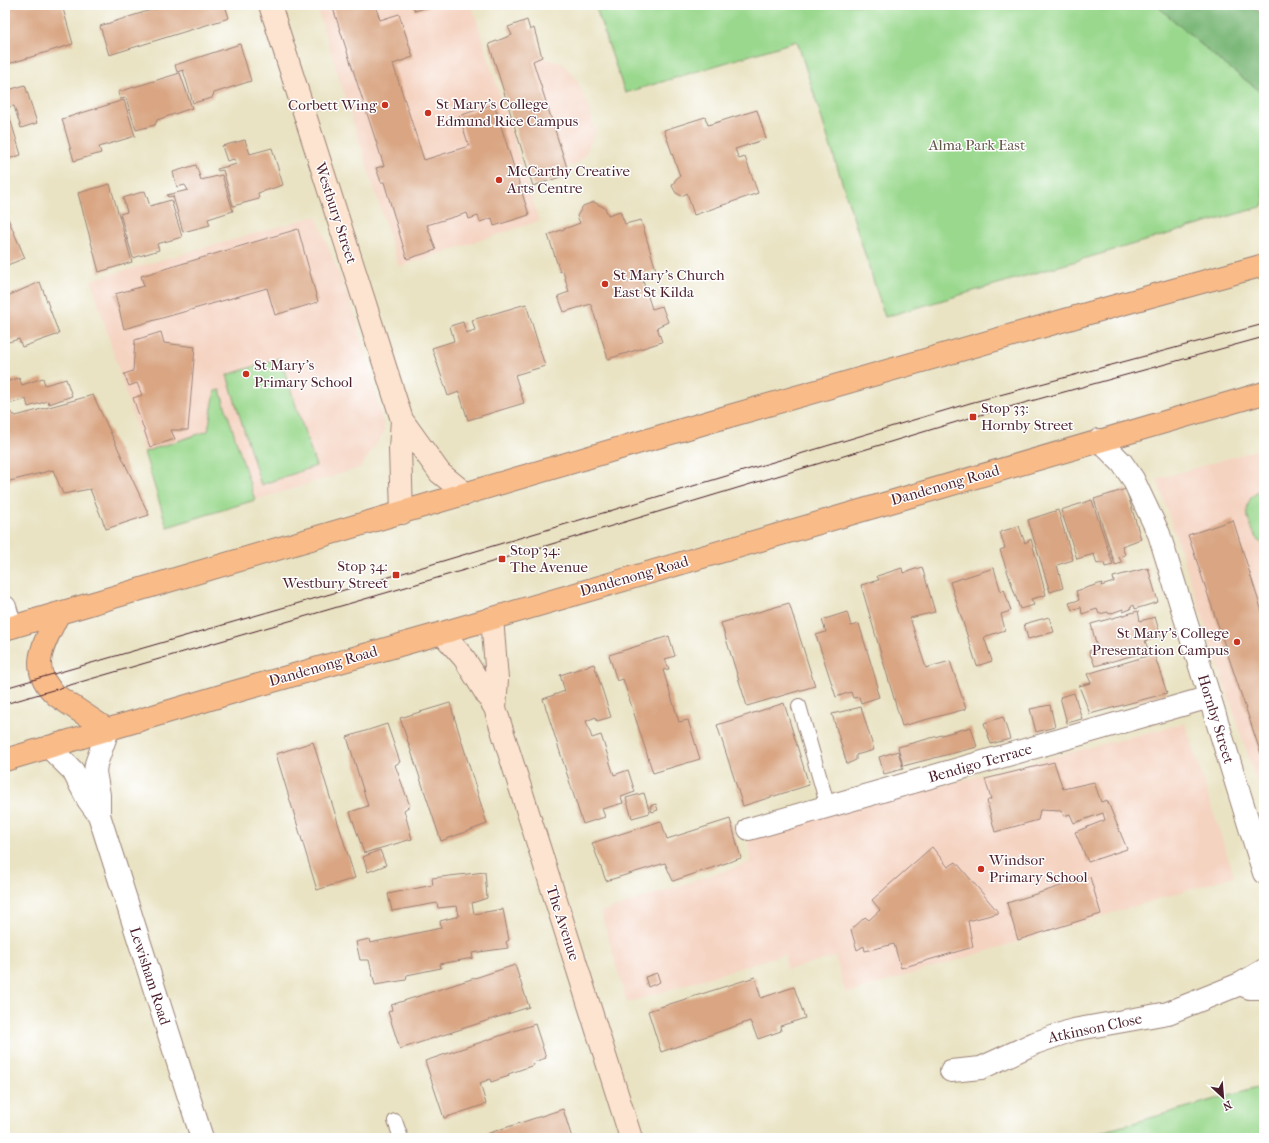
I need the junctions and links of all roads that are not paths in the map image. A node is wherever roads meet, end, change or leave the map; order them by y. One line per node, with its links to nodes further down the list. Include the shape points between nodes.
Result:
1 (270, 5): 4 (street, Westbury Street)
2 (1264, 265): 6 (highway)
3 (1264, 393): 5 (highway, Dandenong Road)
4 (402, 420): 6 (street, Westbury Street, via 440,473); 7 (street, Westbury Street)
5 (1099, 440): 9 (highway, Dandenong Road); 12 (street, Hornby Street, via 1134,479 1159,534)
6 (466, 494): 7 (highway)
7 (402, 513): 8 (highway)
8 (58, 613): 10 (highway); 15 (highway, via 39,659 42,677 57,696)
9 (492, 618): 11 (highway, Dandenong Road); 14 (street, The Avenue, via 497,679)
10 (7, 621)
11 (442, 633): 14 (street, The Avenue, via 464,658); 15 (highway, Dandenong Road)
12 (1210, 697): 18 (street, Bendigo Terrace); 21 (street, Hornby Street)
13 (799, 706): 18 (lane)
14 (495, 708): 29 (street, The Avenue)
15 (108, 730): 16 (highway, Dandenong Road); 19 (street, Lewisham Road, via 95,772)
16 (49, 747): 17 (highway, Dandenong Road); 19 (street, Lewisham Road, via 73,771)
17 (5, 760)
18 (828, 807): 20 (street, Bendigo Terrace)
19 (99, 815): 27 (street, Lewisham Road)
20 (750, 829)
21 (1264, 873)
22 (1264, 970): 23 (street, Atkinson Close)
23 (1240, 984): 24 (street, via 1250,988); 25 (street, Atkinson Close, via 1168,1013 1073,1030 1035,1043 981,1068)
24 (1264, 988)
25 (951, 1071)
26 (395, 1121): 28 (lane)
27 (202, 1138)
28 (401, 1138)
29 (631, 1138)

